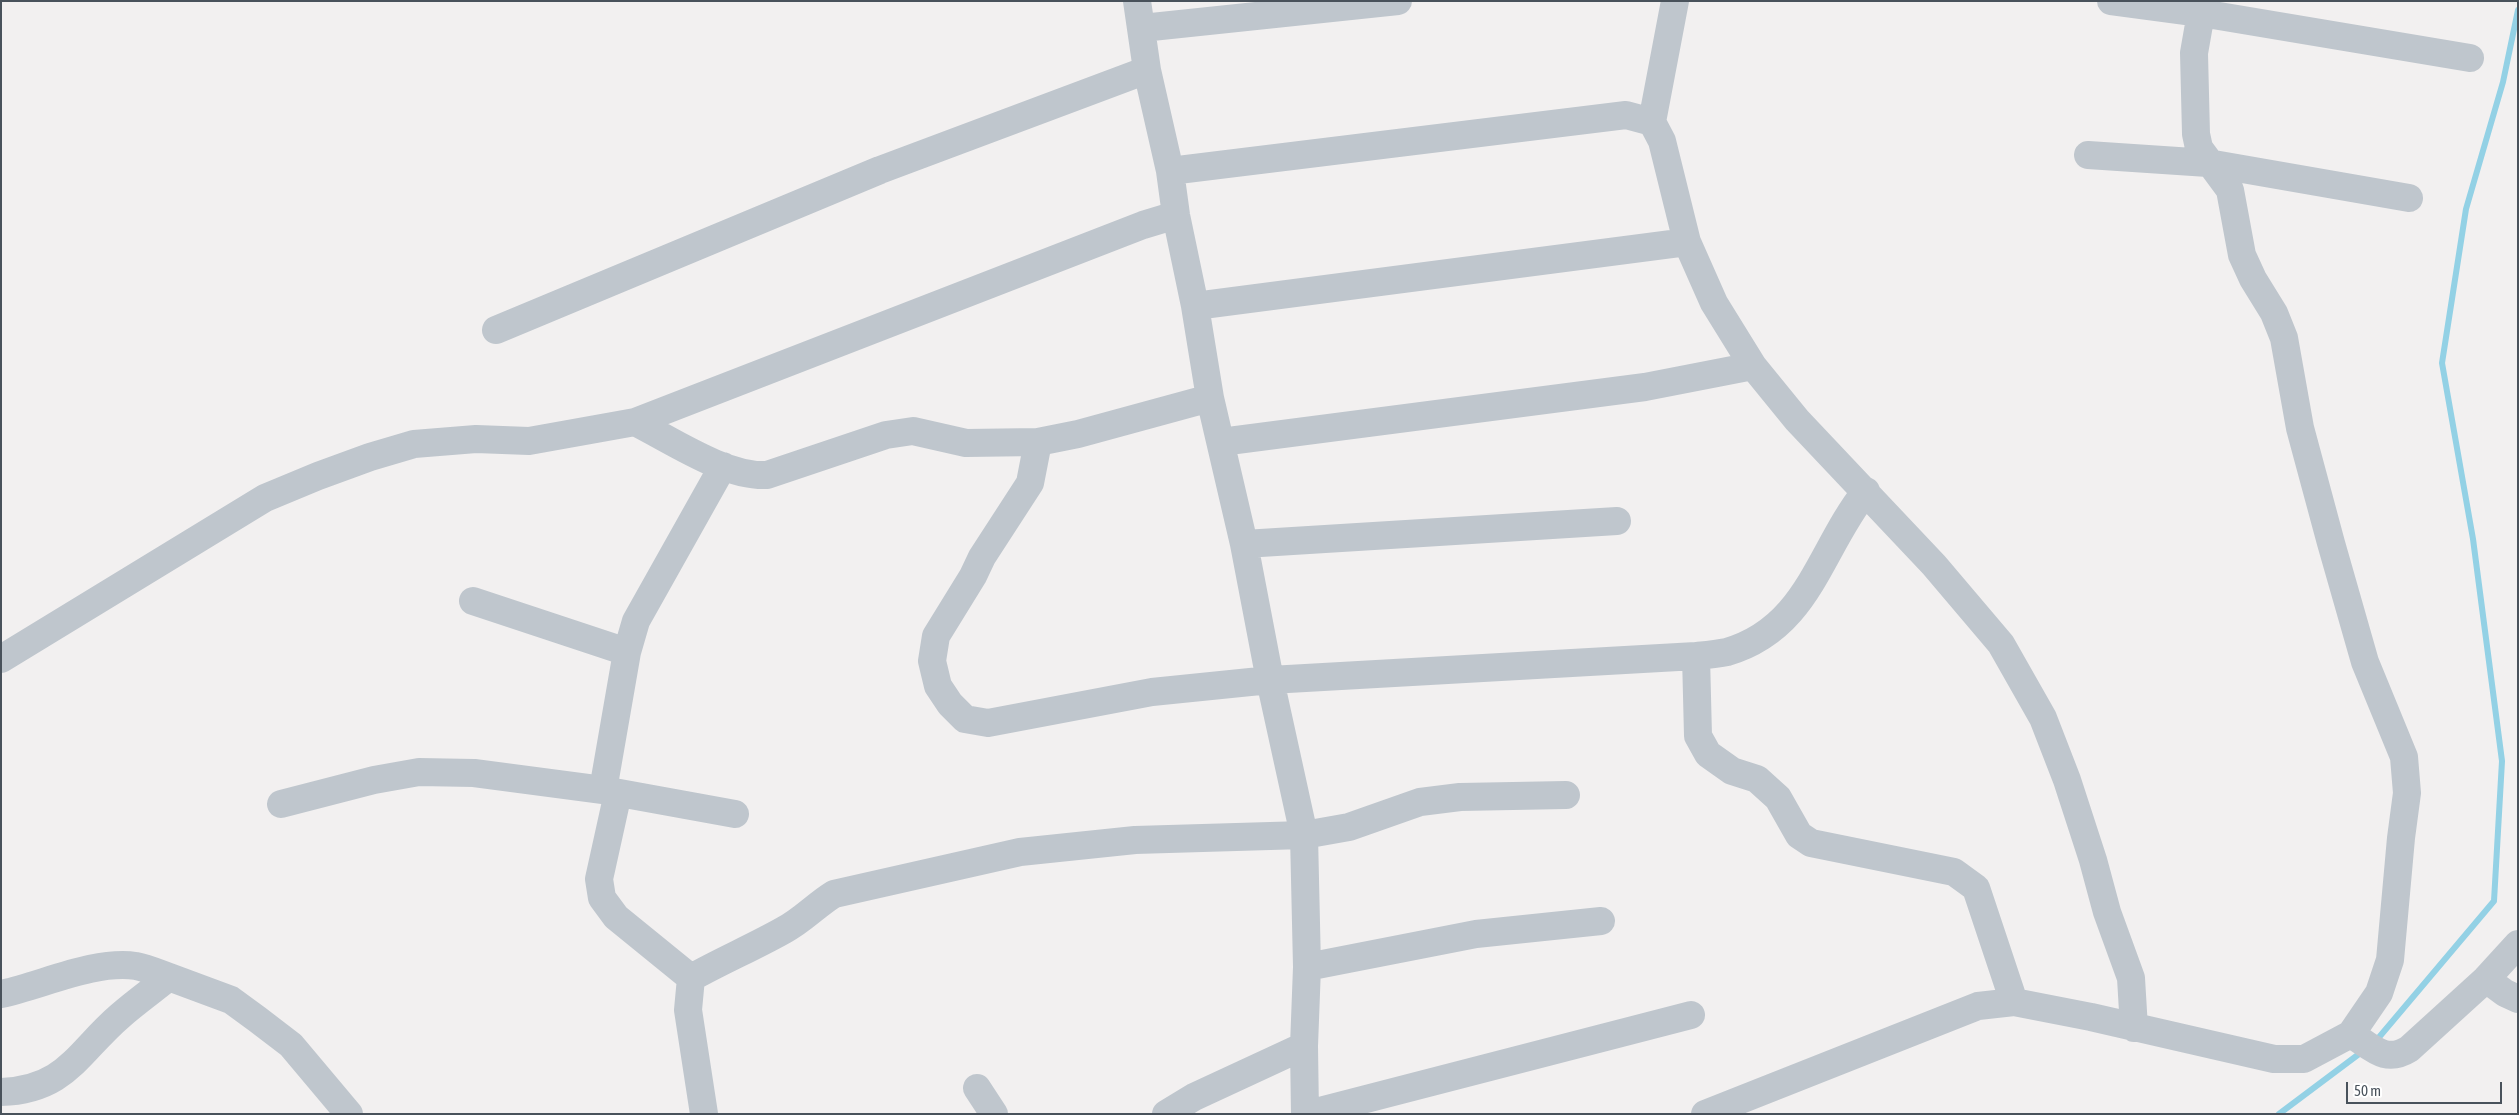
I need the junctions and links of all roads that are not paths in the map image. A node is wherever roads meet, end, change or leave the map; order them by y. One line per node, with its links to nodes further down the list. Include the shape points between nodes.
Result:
1 (1137, 1): 6 (street)
2 (1398, 1): 6 (street)
3 (1676, 1): 9 (street)
4 (2111, 1): 5 (street)
5 (2201, 13): 7 (street); 11 (street, via 2194,53 2196,134 2199,148)
6 (1142, 28): 8 (street)
7 (2470, 58)
8 (1147, 70): 12 (street); 17 (street, via 880,170)
9 (1652, 122): 12 (street, via 1626,115); 15 (street, via 1662,141)
10 (2088, 155): 11 (street)
11 (2208, 163): 13 (street); 48 (street, via 2230,190 2242,255 2284,338 2300,428 2365,662 2404,757 2407,793 2390,960 2379,993)
12 (1170, 171): 14 (street)
13 (2409, 198)
14 (1176, 215): 16 (street); 20 (street)
15 (1687, 242): 16 (street); 18 (street, via 1714,303)
16 (1195, 306): 19 (street)
17 (496, 330)
18 (1753, 366): 22 (street, via 1644,387); 24 (street, via 1797,420)
19 (1210, 398): 21 (street); 22 (street)
20 (636, 422): 23 (street); 30 (street, via 530,441 476,439 414,444 318,476 265,498)
21 (1038, 442): 23 (street, via 966,443 913,431 886,435 767,475 755,476); 31 (street, via 1030,483 936,636 932,661 938,686 955,709 965,719 988,723 1152,692)
22 (1221, 442): 26 (street)
23 (723, 466): 28 (street, via 636,621)
24 (1866, 491): 29 (street, via 1846,519 1805,595 1790,613 1763,636 1726,652); 47 (street, via 1934,564 2001,644 2043,718 2068,780 2107,912 2131,978)
25 (1617, 521): 26 (street)
26 (1244, 544): 31 (street)
27 (473, 601): 28 (street)
28 (627, 652): 32 (street)
29 (1696, 656): 31 (street); 45 (street, via 1698,736 1708,754 1732,771 1757,779 1778,798 1798,835 1811,842 1954,872 1967,880 1976,888)
30 (1, 659)
31 (1270, 680): 36 (street)
32 (610, 791): 34 (street, via 474,773 419,772); 35 (street); 41 (street, via 599,879 602,898 616,918)
33 (1566, 795): 36 (street, via 1460,797 1420,802 1349,827)
34 (281, 804)
35 (735, 814)
36 (1304, 836): 39 (street); 41 (street, via 1135,840 1020,852 913,875 834,894 785,930)
37 (1601, 921): 39 (street, via 1476,934)
38 (2518, 944): 42 (street)
39 (1307, 967): 49 (street)
40 (169, 977): 43 (street, via 136,966 106,965); 51 (street, via 120,1016 67,1071 44,1084 18,1092); 52 (street, via 231,1000 257,1019 291,1045)
41 (691, 978): 53 (street, via 688,1010)
42 (2486, 979): 44 (street); 48 (street, via 2399,1056 2386,1056)
43 (1, 994)
44 (2518, 999)
45 (2014, 1002): 47 (street); 57 (street, via 1978,1006)
46 (1691, 1015): 56 (street)
47 (2134, 1028): 48 (street, via 2274,1059 2304,1059)
48 (2351, 1034)
49 (1304, 1046): 55 (street, via 1194,1097); 56 (street)
50 (977, 1088): 54 (street)
51 (1, 1092)
52 (349, 1114)
53 (704, 1114)
54 (994, 1114)
55 (1166, 1114)
56 (1307, 1114)
57 (1705, 1114)

